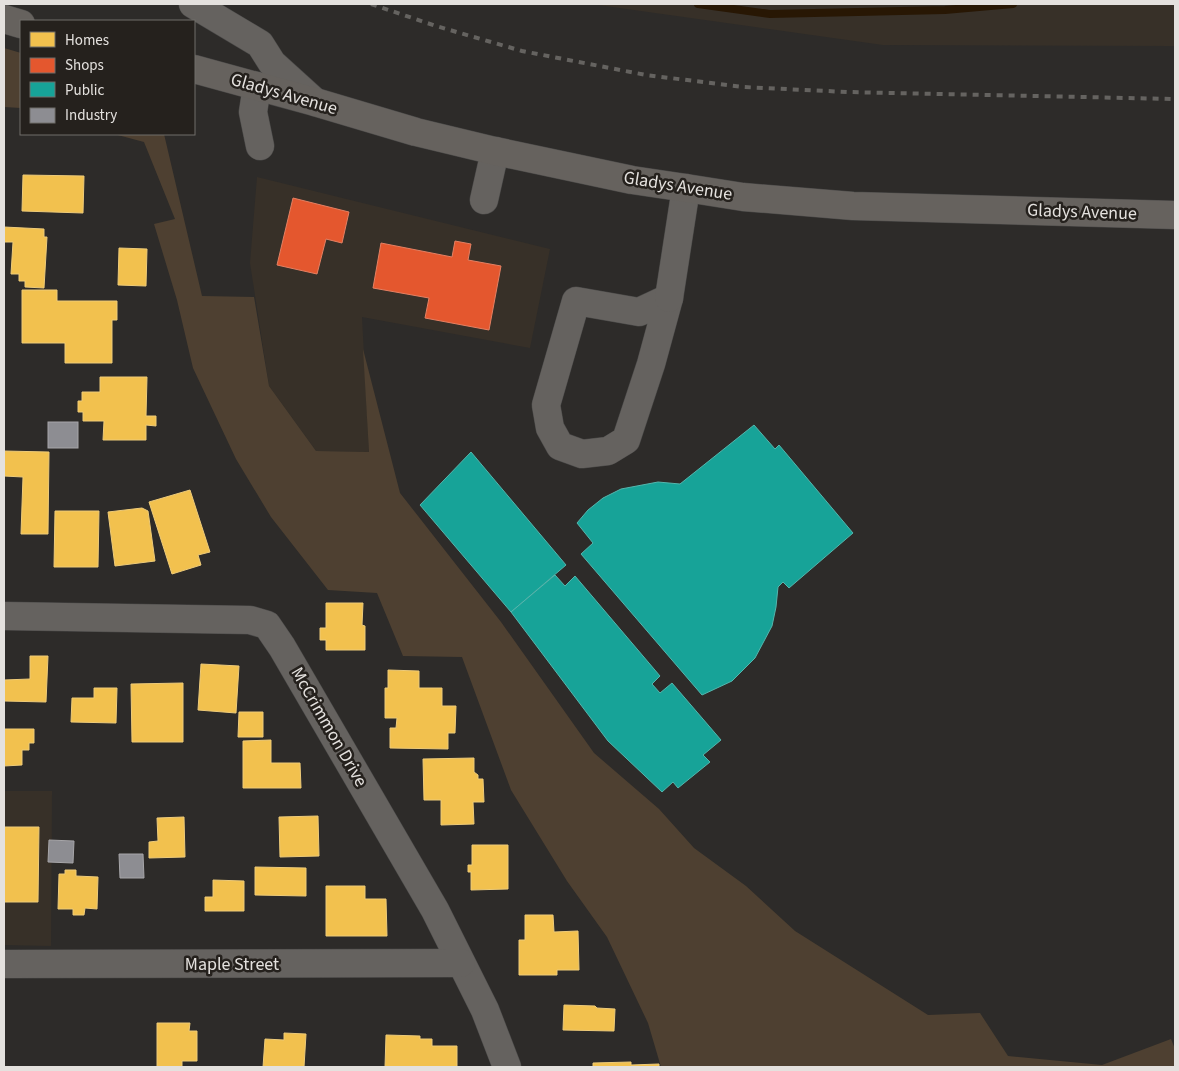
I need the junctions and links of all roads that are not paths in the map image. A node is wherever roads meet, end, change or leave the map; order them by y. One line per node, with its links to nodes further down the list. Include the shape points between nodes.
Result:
1 (193, 4): 6 (street, via 260,44 272,63)
2 (4, 20): 3 (main road)
3 (20, 24)
4 (195, 69): 5 (main road, Gladys Avenue)
5 (257, 86): 6 (main road, Gladys Avenue); 7 (street, via 253,112)
6 (315, 102): 8 (main road, Gladys Avenue)
7 (260, 146)
8 (495, 151): 9 (main road, Gladys Avenue); 10 (street)
9 (686, 188): 11 (main road, Gladys Avenue, via 743,197 853,206); 12 (street)
10 (484, 200)
11 (1175, 215)
12 (669, 298): 12 (street, via 639,312 576,301 546,405 550,428 560,446 582,454 608,451 626,440)
13 (4, 616): 14 (street, McCrimmon Drive, via 250,620 267,624 435,910)
14 (461, 963): 15 (street, Maple Street); 16 (street, McCrimmon Drive, via 485,1010)
15 (4, 964)
16 (507, 1067)

